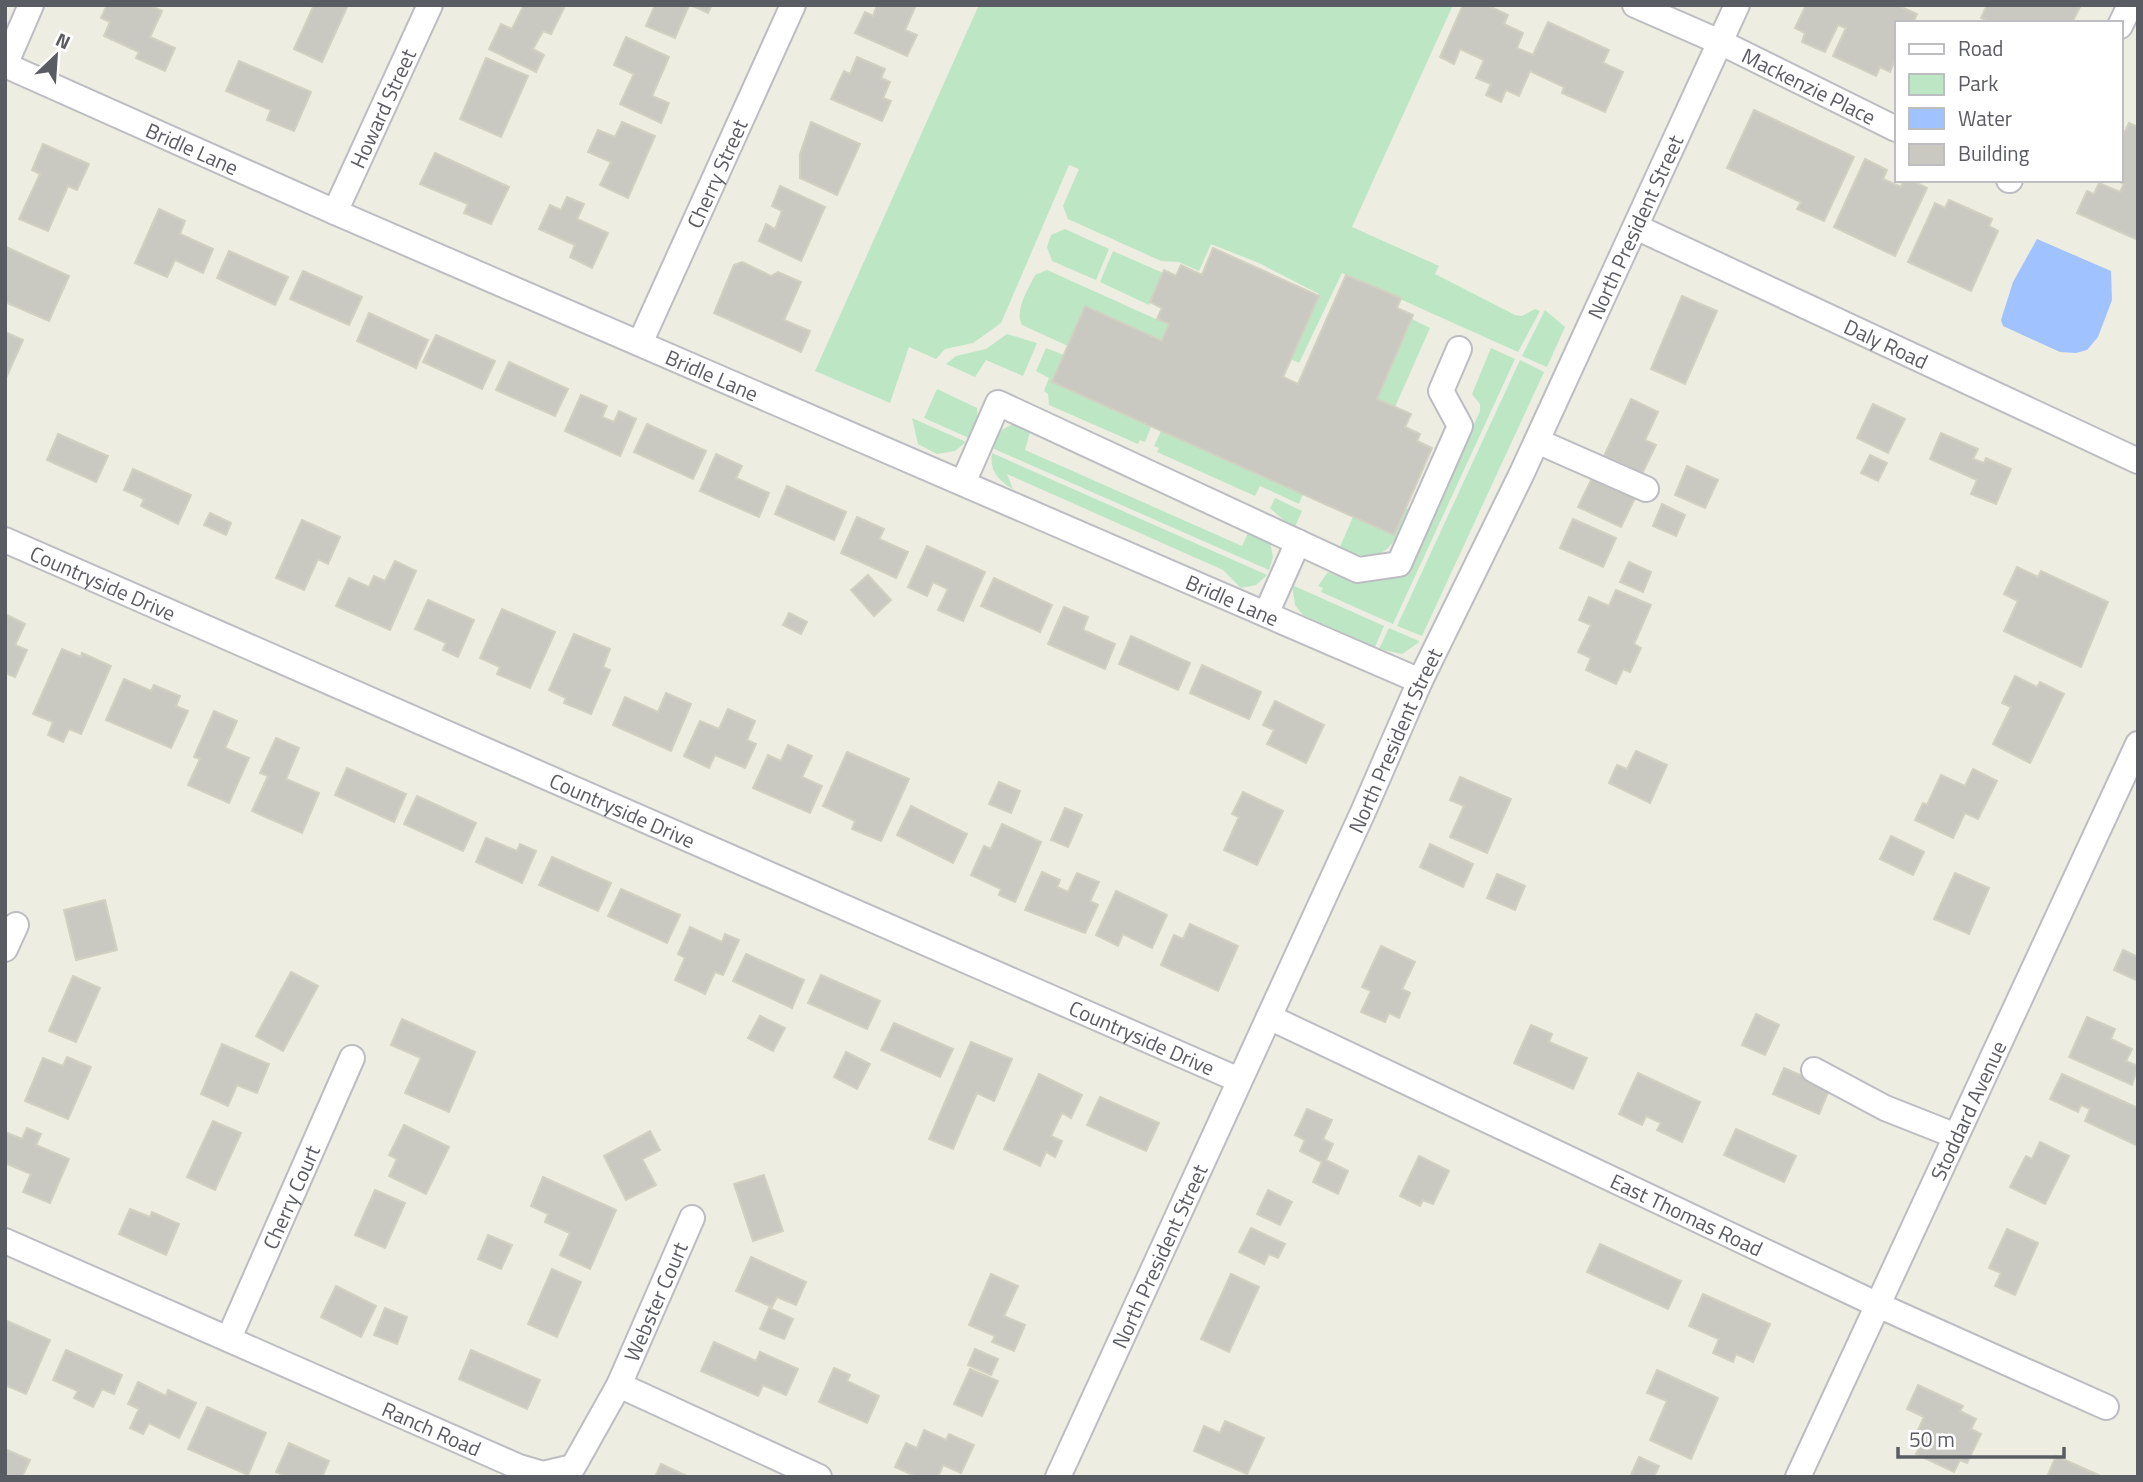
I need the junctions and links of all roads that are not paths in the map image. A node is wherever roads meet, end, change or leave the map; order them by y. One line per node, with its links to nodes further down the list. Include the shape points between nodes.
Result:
1 (31, 5): 9 (street)
2 (430, 5): 11 (street, Howard Street)
3 (793, 5): 13 (street, Cherry Street)
4 (1635, 5): 8 (street, Mackenzie Place)
5 (1737, 5): 8 (street, North President Street)
6 (2130, 5): 7 (street)
7 (2122, 22)
8 (1722, 43): 10 (street, Mackenzie Place); 12 (street, North President Street)
9 (5, 65): 11 (street, Bridle Lane)
10 (1895, 129)
11 (335, 212): 13 (street, Bridle Lane)
12 (1636, 227): 15 (street, North President Street); 16 (street, Daly Road)
13 (640, 343): 17 (street, Bridle Lane)
14 (1459, 349): 20 (street, via 1441,391 1460,426 1399,564 1358,570)
15 (1537, 441): 18 (street); 22 (street, North President Street)
16 (2138, 461)
17 (963, 483): 20 (street, via 998,403); 21 (street, Bridle Lane)
18 (1646, 489)
19 (5, 540): 29 (street, Countryside Drive)
20 (1298, 542): 21 (street)
21 (1266, 614): 22 (street, Bridle Lane)
22 (1420, 681): 26 (street, North President Street)
23 (2138, 744): 30 (street, Stoddard Avenue)
24 (16, 925): 25 (street)
25 (5, 949)
26 (1269, 1017): 29 (street, North President Street); 33 (street, East Thomas Road)
27 (352, 1058): 34 (street, Cherry Court)
28 (1814, 1070): 30 (street, via 1885,1108)
29 (1239, 1080): 38 (street, North President Street)
30 (1956, 1136): 33 (street, Stoddard Avenue)
31 (692, 1218): 35 (street, Webster Court)
32 (5, 1241): 34 (street, Ranch Road)
33 (1878, 1305): 36 (street, East Thomas Road); 39 (street, Stoddard Avenue)
34 (229, 1338): 35 (street, Ranch Road, via 543,1474 573,1467)
35 (619, 1385): 37 (street)
36 (2106, 1407)
37 (819, 1477)
38 (1058, 1477)
39 (1798, 1477)

